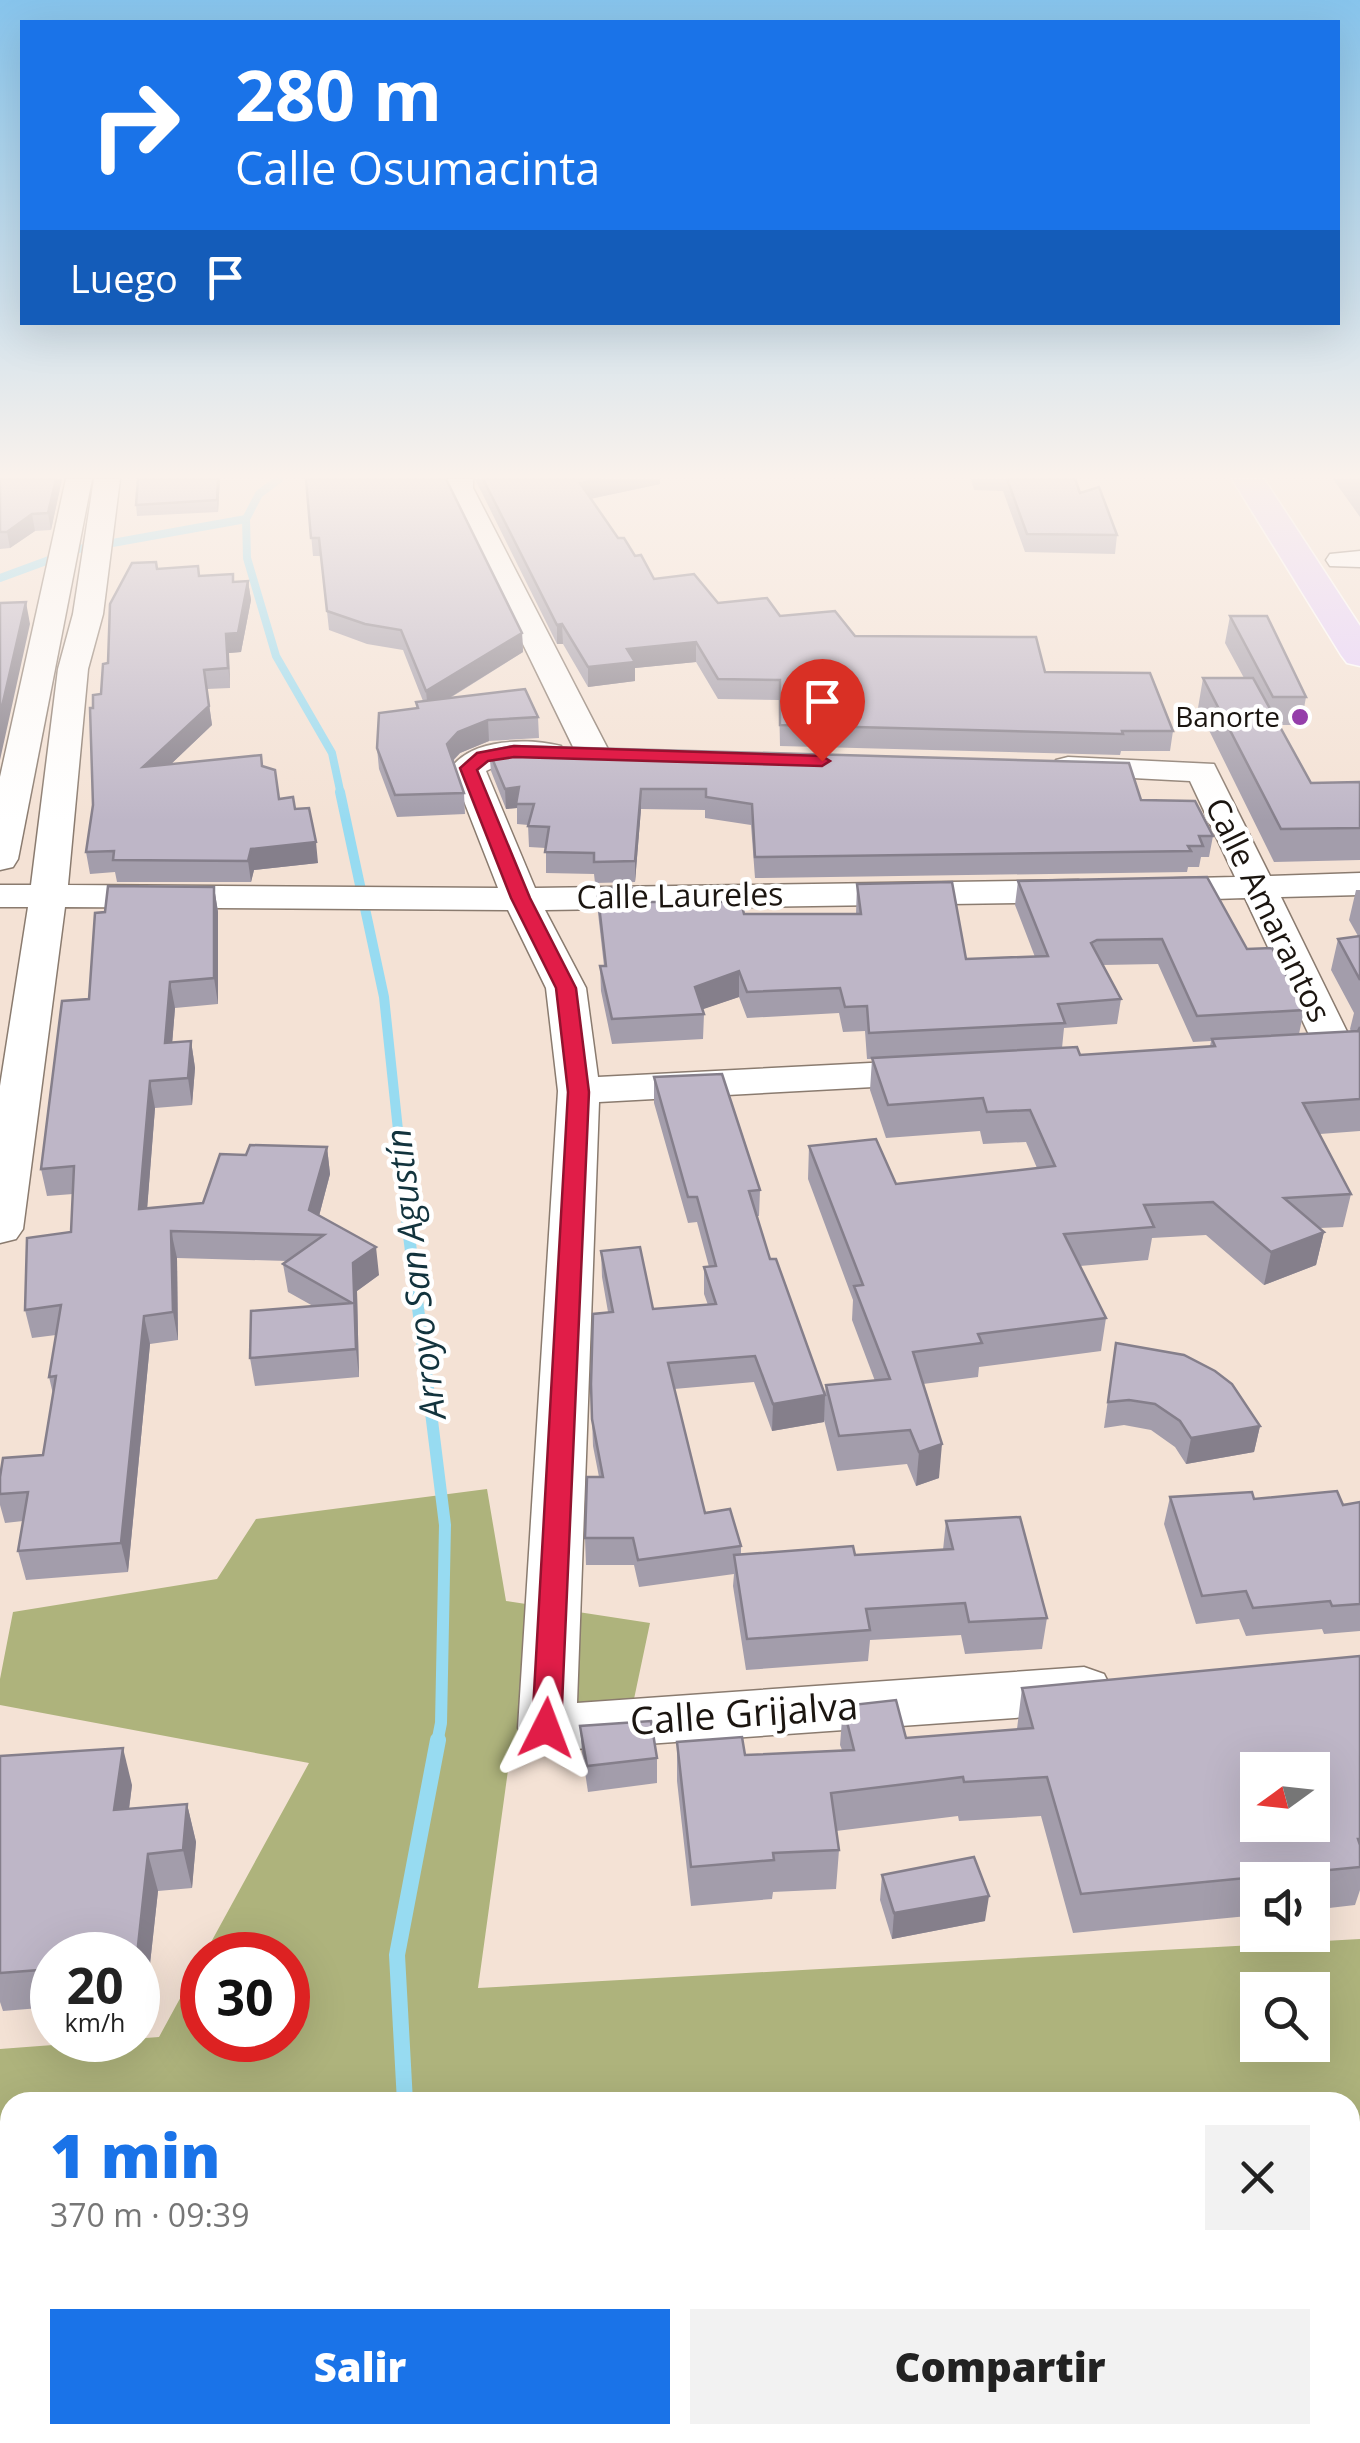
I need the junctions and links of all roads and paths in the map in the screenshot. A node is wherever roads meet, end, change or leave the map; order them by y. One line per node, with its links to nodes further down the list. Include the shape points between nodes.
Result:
1 (52, 593): 6 (street)
2 (90, 593): 5 (street)
3 (513, 593): 8 (street)
4 (1320, 593): 7 (main road)
5 (88, 607): 6 (street); 15 (street, via 73,670)
6 (48, 612): 11 (street)
7 (1360, 656)
8 (594, 755): 9 (street); 17 (street, via 514,752 483,756 468,768)
9 (633, 756)
10 (1045, 767): 14 (street, Calle Amarantos, via 1202,771)
11 (0, 858)
12 (1360, 884): 14 (street, Calle Laureles)
13 (0, 896): 15 (street)
14 (1262, 899): 16 (street, Calle Laureles); 17 (street, Calle Laureles); 17 (street, Calle Laureles, via 1117,911); 19 (street, Calle Amarantos, via 1336,1050)
15 (46, 908): 17 (street, Calle Laureles); 18 (street); 22 (street)
16 (1360, 908)
17 (526, 909): 21 (street, via 566,988)
18 (0, 916)
19 (1256, 1054)
20 (977, 1070): 21 (street)
21 (579, 1092): 23 (street, Calle Grijalva, via 546,1728)
22 (0, 1229)
23 (1142, 1686)

